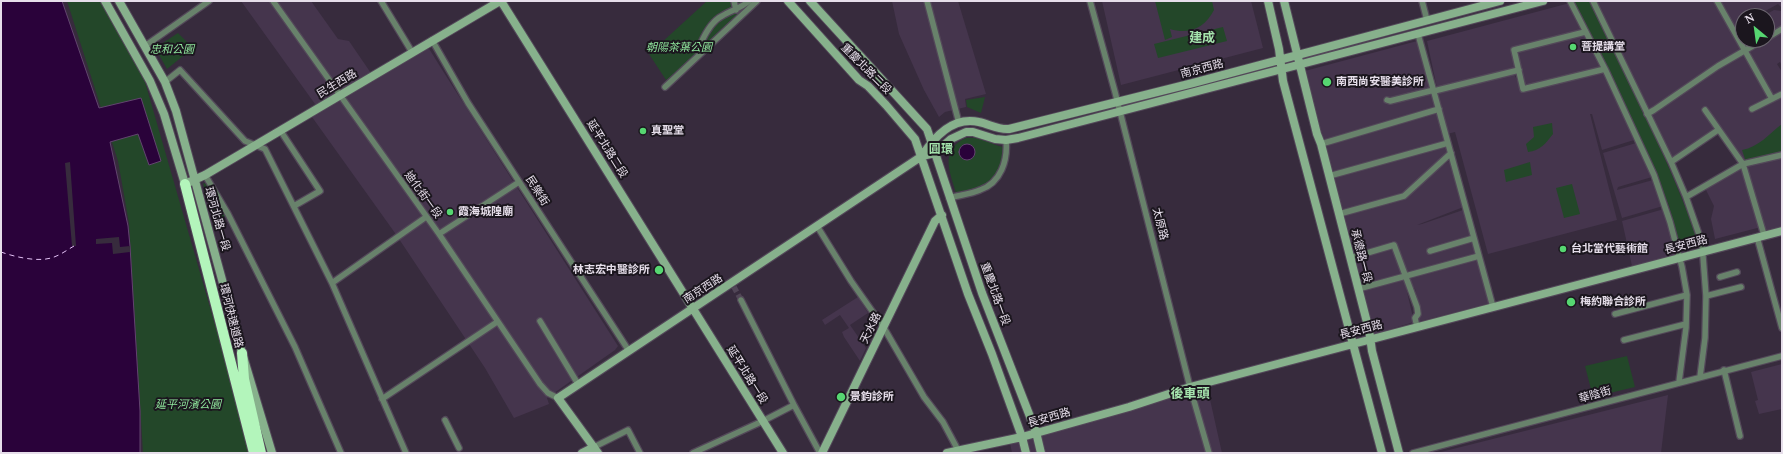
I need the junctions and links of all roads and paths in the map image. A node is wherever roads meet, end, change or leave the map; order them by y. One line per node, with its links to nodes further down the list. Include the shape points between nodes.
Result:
1 (105, 1): 69 (main road, via 150,81 164,114)
2 (119, 1): 27 (main road, 環河北路一段)
3 (209, 1): 27 (street)
4 (273, 1): 42 (street, 迪化街一段)
5 (380, 1): 31 (street)
6 (501, 1): 26 (main road, 民生西路); 96 (main road, 延平北路二段)
7 (734, 1): 22 (street)
8 (749, 1): 22 (street)
9 (757, 1): 39 (street)
10 (788, 1): 62 (main road, 重慶北路二段, via 904,125 915,139)
11 (810, 1): 55 (main road, 重慶北路二段, via 927,129)
12 (927, 1): 51 (street)
13 (1090, 1): 45 (street, 太原路)
14 (1268, 1): 33 (main road)
15 (1284, 1): 32 (main road, 承德路一段)
16 (1422, 1): 23 (street)
17 (1500, 1): 23 (main road, 南京西路)
18 (1542, 1): 25 (main road, 南京西路)
19 (1570, 1): 24 (street)
20 (1593, 1): 50 (street)
21 (1718, 1): 30 (street)
22 (736, 10): 28 (street, via 720,16 706,32 701,43)
23 (1427, 20): 32 (main road, 南京西路)
24 (1585, 32): 36 (street); 37 (street, via 1514,50)
25 (1418, 34): 34 (main road, 南京西路); 40 (street)
26 (432, 40): 31 (main road, 民生西路); 68 (street, 民樂街, via 468,103)
27 (145, 46): 38 (main road, 環河北路一段)
28 (689, 47)
29 (1749, 48): 30 (street)
30 (1745, 50): 43 (street); 50 (street)
31 (412, 52): 42 (main road, 民生西路)
32 (1296, 55): 33 (main road, 南京西路); 34 (main road, 承德路一段)
33 (1280, 59): 35 (main road); 45 (main road, 南京西路)
34 (1299, 65): 35 (main road, 南京西路); 57 (main road, 承德路一段)
35 (1280, 69): 49 (main road, 南京西路); 106 (main road)
36 (1605, 69): 37 (street, via 1523,89); 85 (street, via 1654,175)
37 (1519, 70): 40 (street)
38 (164, 82): 58 (street, via 180,70 244,141); 67 (main road, 環河北路一段, via 176,112)
39 (665, 87)
40 (1434, 90): 44 (street); 46 (street)
41 (1782, 94): 43 (street)
42 (339, 96): 52 (main road, 民生西路); 75 (street, 迪化街一段)
43 (1772, 99): 47 (street)
44 (1387, 100)
45 (1118, 101): 49 (street, 太原路); 51 (main road, 南京西路, via 1009,129 995,128 978,121)
46 (1439, 109): 56 (street); 57 (street)
47 (1752, 109)
48 (1705, 110): 53 (street)
49 (1120, 111): 54 (main road, 南京西路); 114 (street, 太原路)
50 (1647, 114): 63 (street)
51 (959, 123): 55 (main road, 南京西路, via 944,130)
52 (280, 130): 58 (main road, 民生西路); 72 (street, via 320,191)
53 (1718, 130): 63 (street); 64 (street)
54 (1006, 140): 59 (main road, 南京西路, via 977,132 966,132 951,139); 71 (street, via 1003,168 994,182 982,190)
55 (931, 142): 59 (main road, 重慶北路一段); 62 (main road, 南京西路)
56 (1448, 143): 60 (street); 66 (street)
57 (1321, 144): 66 (main road, 承德路一段)
58 (255, 145): 65 (main road, 民生西路); 72 (street, via 265,149)
59 (935, 153): 62 (main road, 南京西路); 71 (main road, 重慶北路一段)
60 (1451, 153): 73 (street, via 1404,196); 80 (street)
61 (1782, 155): 64 (street)
62 (922, 156): 74 (main road); 76 (main road, 南京西路)
63 (1671, 162): 70 (street)
64 (1743, 164): 70 (street); 79 (street)
65 (205, 175): 67 (main road, 民生西路); 128 (street, via 228,214 295,347)
66 (1329, 176): 73 (main road, 承德路一段)
67 (195, 180): 69 (main road, 民生西路); 108 (main road, 環河北路一段)
68 (519, 182): 78 (street); 107 (street, 民樂街)
69 (185, 184): 126 (highway, 環河快速道路)
70 (1686, 197): 82 (street, via 1702,243)
71 (949, 198): 120 (main road, 重慶北路一段, via 982,293)
72 (294, 206): 89 (street)
73 (1339, 214): 84 (main road, 承德路一段)
74 (942, 215): 102 (main road, 天水路, via 935,221); 122 (main road, via 968,294)
75 (426, 217): 78 (street, 迪化街一段); 89 (street)
76 (817, 226): 96 (main road, 南京西路, via 733,285); 102 (street)
77 (1782, 231): 79 (main road, 長安西路)
78 (439, 234): 99 (street, 迪化街一段)
79 (1761, 236): 82 (main road, 長安西路); 103 (street)
80 (1474, 238): 81 (street); 83 (street)
81 (1430, 251)
82 (1702, 252): 85 (main road, 長安西路); 93 (street)
83 (1479, 256): 87 (street); 95 (street)
84 (1350, 258): 87 (street, via 1394,245); 91 (main road, 承德路一段)
85 (1679, 258): 92 (street); 95 (main road, 長安西路)
86 (1737, 272): 88 (street)
87 (1406, 277): 91 (street); 101 (street, via 1417,307)
88 (1720, 277)
89 (332, 283): 116 (street)
90 (1741, 287): 93 (street)
91 (1358, 290): 104 (main road, 承德路一段)
92 (1688, 295): 97 (street); 100 (street)
93 (1706, 296): 111 (street, via 1705,338)
94 (741, 300): 117 (street)
95 (1493, 307): 101 (main road, 長安西路)
96 (693, 309): 107 (main road, 南京西路); 119 (main road, 延平北路一段)
97 (1615, 314)
98 (540, 321): 113 (street)
99 (497, 322): 115 (street, 迪化街一段, via 540,384 548,393); 116 (street)
100 (1686, 324): 105 (street); 112 (street)
101 (1417, 327): 104 (main road, 長安西路)
102 (884, 328): 125 (street); 134 (main road, 天水路)
103 (1782, 328)
104 (1371, 339): 106 (main road, 長安西路); 140 (main road, 承德路一段)
105 (1624, 340)
106 (1353, 344): 114 (main road, 長安西路); 139 (main road)
107 (629, 351): 113 (main road, 南京西路)
108 (242, 353): 126 (highway, 環河快速道路, via 244,379); 127 (main road, 環河北路一段)
109 (1782, 356): 110 (street, 華陰街)
110 (1724, 370): 111 (street, 華陰街); 121 (street)
111 (1700, 377): 112 (street, 華陰街)
112 (1679, 382): 141 (street, 華陰街)
113 (578, 384): 115 (main road, 南京西路)
114 (1190, 387): 120 (main road, 長安西路, via 1129,407); 138 (street, 太原路)
115 (558, 398): 124 (main road)
116 (382, 399): 129 (street)
117 (794, 405): 119 (street); 134 (street)
118 (445, 420): 123 (street)
119 (763, 421): 132 (street); 133 (main road, 延平北路一段)
120 (1036, 432): 122 (main road, 長安西路); 137 (main road, 重慶北路一段)
121 (1740, 436)
122 (1022, 437): 125 (main road, 長安西路); 136 (main road)
123 (459, 448)
124 (596, 450): 130 (main road); 131 (street, via 628,430)
125 (958, 450): 135 (main road, 長安西路)
126 (258, 451)
127 (272, 453)
128 (341, 453)
129 (406, 453)
130 (582, 453)
131 (640, 453)
132 (693, 453)
133 (782, 453)
134 (821, 453)
135 (947, 453)
136 (1026, 453)
137 (1041, 453)
138 (1209, 453)
139 (1382, 453)
140 (1399, 453)
141 (1413, 453)

